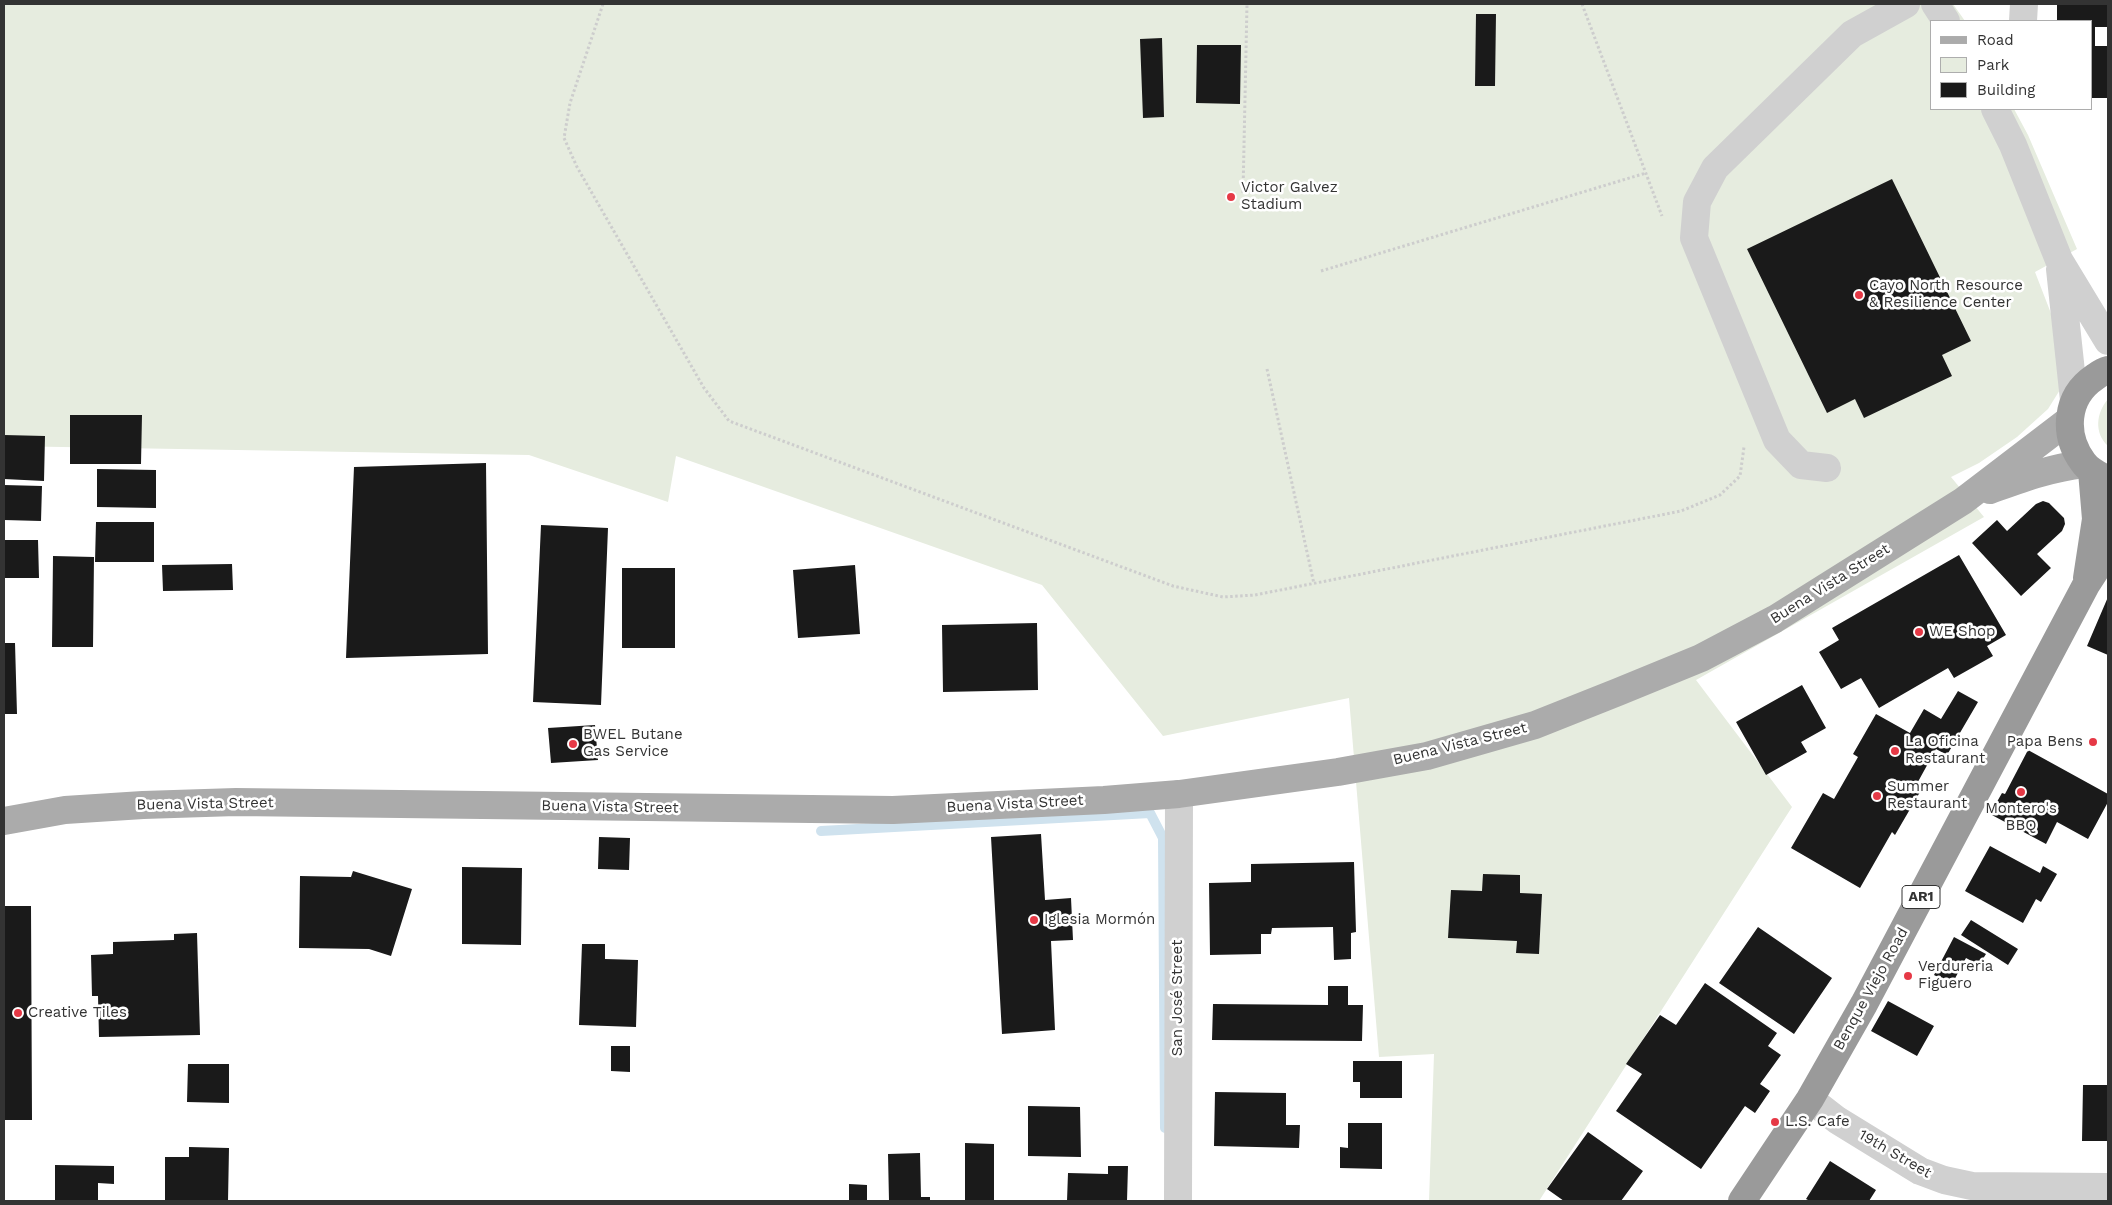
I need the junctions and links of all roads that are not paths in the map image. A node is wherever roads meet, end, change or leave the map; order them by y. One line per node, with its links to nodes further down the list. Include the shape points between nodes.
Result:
1 (1906, 4): 13 (street, via 1852,34 1715,168 1698,202 1694,238 1776,440 1801,465)
2 (1935, 4): 4 (street)
3 (2024, 4): 5 (street)
4 (1945, 20)
5 (2023, 20)
6 (1996, 110): 8 (street)
7 (2016, 110): 8 (street)
8 (2013, 145): 9 (street)
9 (2059, 260): 10 (street); 12 (street)
10 (2108, 341)
11 (2108, 370): 12 (highway, via 2086,383)
12 (2071, 410): 14 (highway, Benque Viejo Road, via 2072,444); 15 (main road, Buena Vista Street)
13 (1827, 468)
14 (2094, 472): 15 (main road, Buena Vista Street, via 2059,467); 17 (highway, Benque Viejo Road / AR1, via 2096,519)
15 (1963, 500): 18 (main road, Buena Vista Street, via 1775,619 1701,658 1535,725 1427,756)
16 (2108, 552): 17 (highway, Benque Viejo Road / AR1)
17 (2086, 585): 20 (highway, Benque Viejo Road / AR1, via 1864,1004)
18 (1178, 794): 19 (main road, Buena Vista Street, via 893,810 236,802 143,804 65,810); 22 (street, San José Street)
19 (4, 821)
20 (1810, 1099): 21 (street, 19th Street, via 1837,1120 1920,1171 1944,1180 1972,1186); 23 (highway, Benque Viejo Road / AR1)
21 (2108, 1187)
22 (1178, 1201)
23 (1742, 1201)

